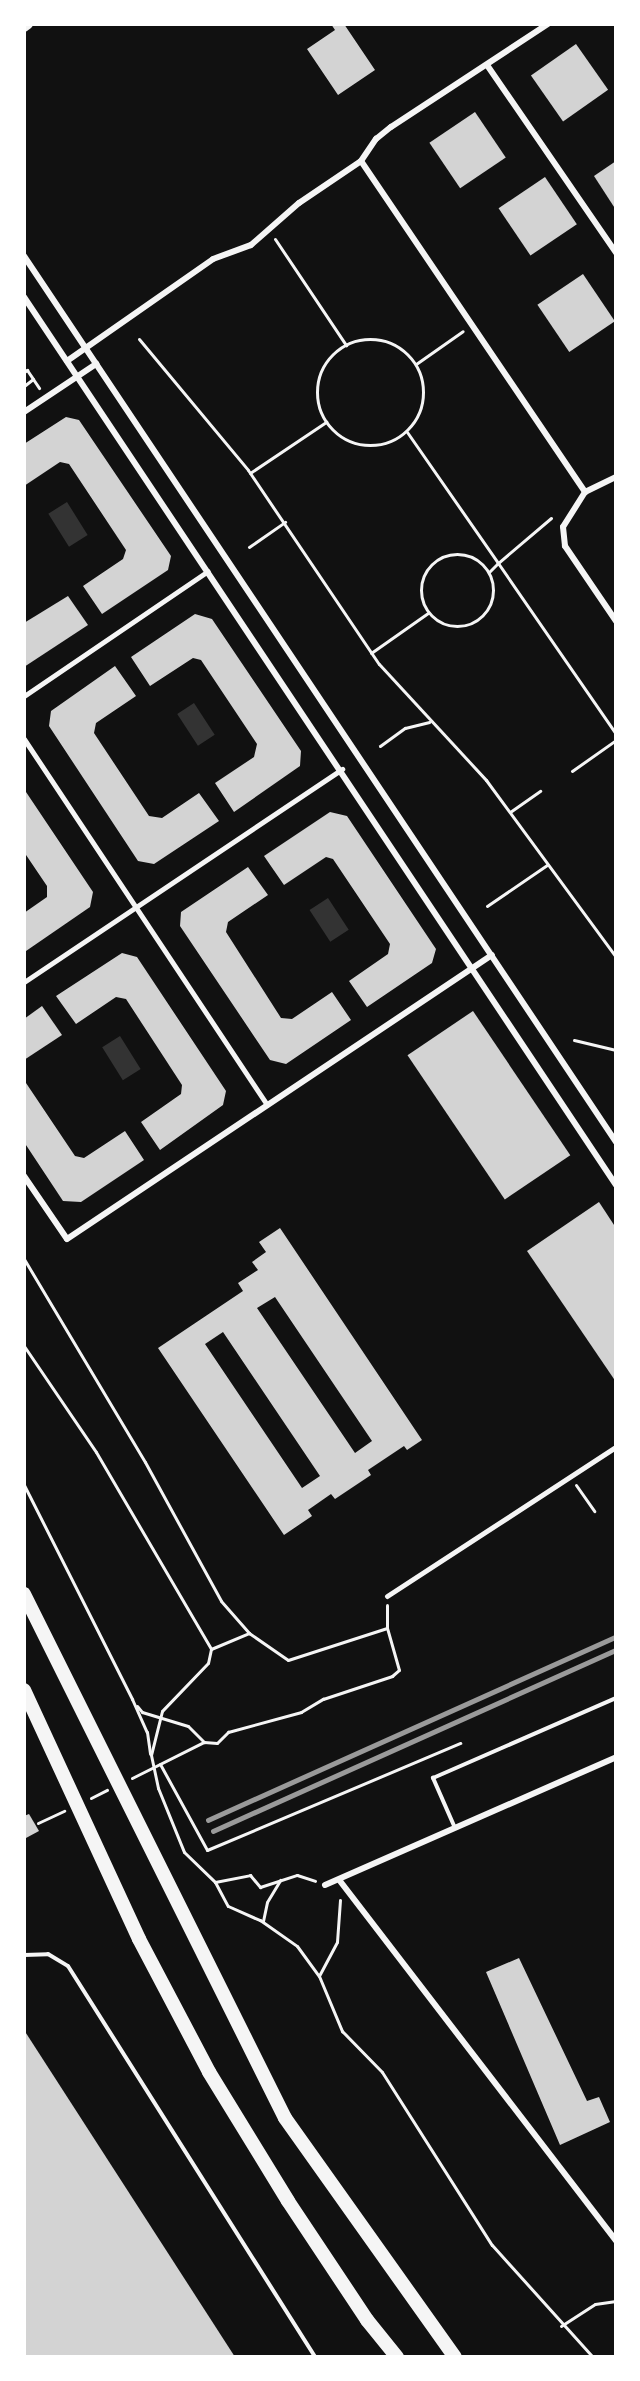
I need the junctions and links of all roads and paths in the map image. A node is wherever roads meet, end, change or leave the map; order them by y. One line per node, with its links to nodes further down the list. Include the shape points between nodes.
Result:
1 (28, 24): 3 (main road)
2 (548, 24): 4 (street)
3 (24, 27)
4 (487, 65): 5 (street, via 391,127 376,139); 7 (street)
5 (362, 161): 6 (street, via 299,203); 27 (street)
6 (270, 231): 12 (path); 13 (street, via 250,245 213,259)
7 (616, 253)
8 (24, 256): 13 (street)
9 (24, 297): 14 (street)
10 (463, 331): 16 (path)
11 (139, 339): 25 (path)
12 (346, 345): 16 (path, via 374,338 390,342); 23 (path, via 329,358 320,373 318,398)
13 (86, 349): 14 (street); 15 (street)
14 (68, 361): 18 (street)
15 (96, 364): 18 (street); 50 (street)
16 (416, 364): 24 (path, via 423,381 424,399)
17 (24, 372): 19 (path, via 27,370)
18 (77, 376): 21 (street); 32 (street)
19 (33, 379): 20 (path); 21 (path)
20 (24, 386)
21 (46, 398): 22 (street)
22 (24, 412)
23 (326, 422): 24 (path, via 355,444 383,444); 25 (path)
24 (407, 432): 31 (path)
25 (250, 473): 29 (path)
26 (616, 477): 27 (street)
27 (585, 492): 35 (street, via 563,527 565,546)
28 (551, 518): 31 (path)
29 (286, 522): 30 (path); 36 (path)
30 (249, 546)
31 (498, 563): 33 (path); 39 (path)
32 (208, 571): 37 (street); 43 (street)
33 (489, 572): 34 (path, via 493,596 482,617 460,627 437,621); 34 (path, via 481,563 459,553 436,560 422,579 422,602)
34 (428, 613): 36 (path)
35 (616, 621)
36 (371, 653): 38 (path)
37 (24, 696)
38 (430, 721): 42 (path, via 405,728); 46 (path, via 486,780)
39 (616, 734)
40 (24, 739): 48 (street)
41 (616, 740): 44 (path)
42 (380, 746)
43 (342, 769): 48 (street); 52 (street)
44 (572, 771)
45 (540, 791): 46 (path)
46 (509, 812): 47 (path)
47 (547, 865): 49 (path); 51 (path)
48 (136, 906): 53 (street); 56 (street)
49 (487, 906)
50 (492, 955): 52 (street); 57 (street)
51 (616, 957)
52 (473, 968): 56 (street); 59 (street)
53 (24, 982)
54 (574, 1040): 55 (path)
55 (616, 1050)
56 (267, 1105): 58 (street, via 67,1239)
57 (616, 1142)
58 (24, 1176)
59 (616, 1185)
60 (24, 1259): 69 (path, via 145,1462 221,1601)
61 (24, 1346): 70 (path, via 96,1452)
62 (616, 1447): 63 (street)
63 (571, 1477): 65 (path); 67 (street)
64 (24, 1485): 73 (path)
65 (594, 1511)
66 (24, 1594): 99 (highway, via 285,2118)
67 (387, 1596): 68 (path)
68 (387, 1628): 69 (path, via 288,1660); 75 (path, via 398,1655 399,1670 392,1676 323,1699 301,1712 228,1732 217,1743)
69 (249, 1633): 70 (path)
70 (212, 1649): 74 (path, via 208,1663 162,1711)
71 (24, 1690): 98 (highway, via 139,1939 209,2072 288,2201)
72 (616, 1698): 86 (lane, via 433,1779)
73 (132, 1699): 74 (path, via 142,1712); 77 (path, via 147,1732)
74 (160, 1718): 75 (path, via 188,1726); 77 (path)
75 (204, 1742): 79 (path)
76 (460, 1743): 79 (path, via 207,1850)
77 (151, 1755): 80 (path)
78 (616, 1757): 86 (street)
79 (160, 1764): 80 (path)
80 (153, 1767): 81 (path); 89 (path, via 184,1852)
81 (122, 1782)
82 (112, 1788): 83 (path)
83 (80, 1803)
84 (69, 1809): 85 (path)
85 (38, 1823)
86 (455, 1827): 88 (street)
87 (281, 1879): 89 (path, via 260,1887 250,1875); 90 (path, via 297,1875); 91 (path, via 267,1902)
88 (340, 1881): 90 (street); 93 (path, via 337,1942); 94 (street)
89 (215, 1882): 91 (path, via 228,1906)
90 (325, 1885)
91 (263, 1922): 93 (path, via 297,1946)
92 (24, 1955): 97 (lane, via 48,1954 68,1966)
93 (319, 1976): 96 (path, via 342,2031 382,2072 492,2245)
94 (616, 2241)
95 (616, 2301): 96 (path, via 595,2304)
96 (561, 2326): 100 (path)
97 (315, 2357)
98 (397, 2357)
99 (455, 2357)
100 (592, 2357)

